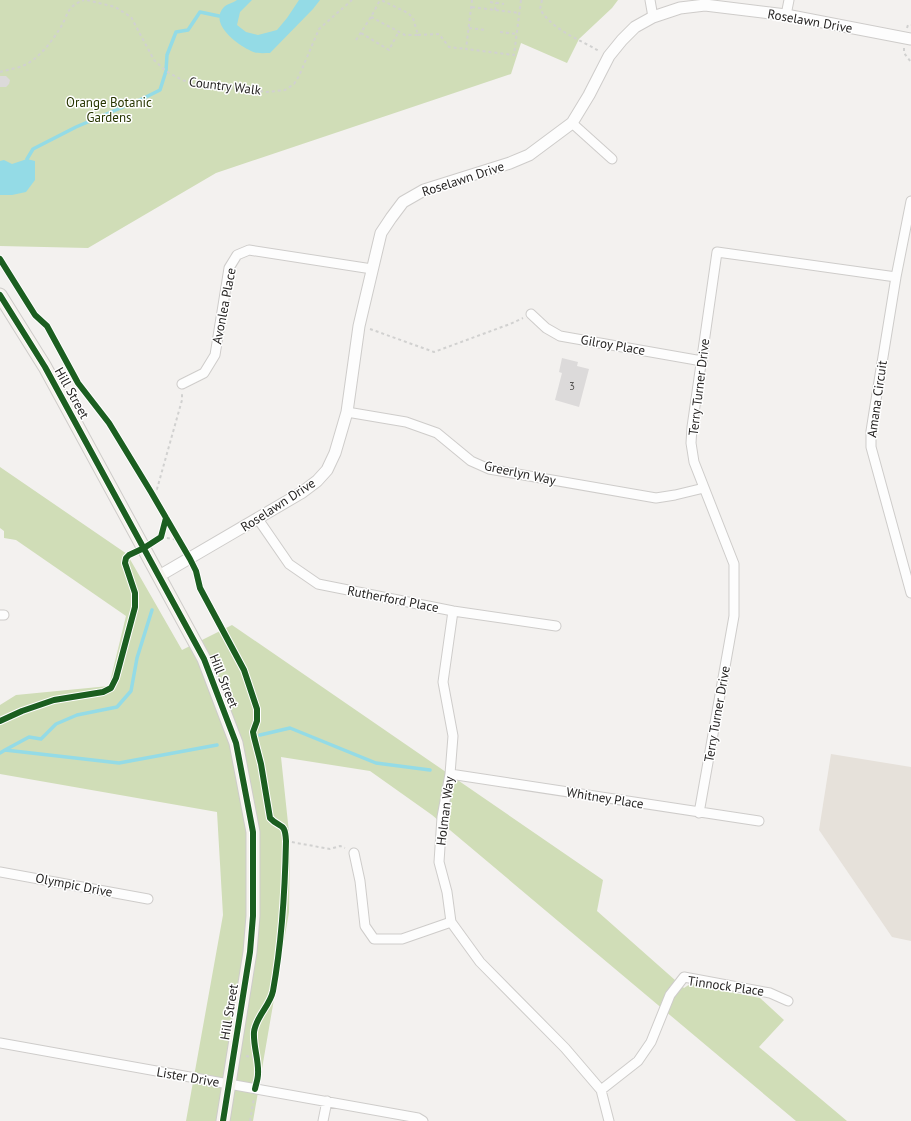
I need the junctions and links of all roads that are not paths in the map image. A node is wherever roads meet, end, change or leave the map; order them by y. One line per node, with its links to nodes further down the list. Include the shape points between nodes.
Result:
1 (650, 0): 4 (street)
2 (789, 0): 3 (street)
3 (786, 15): 4 (street, Roselawn Drive, via 705,5 680,8); 5 (street, Roselawn Drive)
4 (653, 17): 6 (street, Roselawn Drive, via 635,27 609,56)
5 (911, 39)
6 (572, 123): 7 (street); 9 (street, Roselawn Drive, via 529,155 424,190 403,202 381,233)
7 (612, 159)
8 (911, 201): 10 (street, Amana Circuit)
9 (372, 269): 14 (street, Avonlea Place, via 249,250 237,255 229,268 215,355 204,373); 15 (street, Roselawn Drive, via 359,326)
10 (896, 277): 13 (street, Terry Turner Drive, via 717,252); 19 (street, Amana Circuit, via 874,412 871,447)
11 (0, 295): 18 (main road, Hill Street, via 45,367)
12 (531, 314): 13 (street, Gilroy Place, via 546,328 560,336)
13 (702, 361): 16 (street, Terry Turner Drive, via 692,443 694,462)
14 (182, 384)
15 (347, 412): 16 (street, Greerlyn Way, via 406,422 437,433 471,461 489,469 656,498); 17 (street, Roselawn Drive, via 335,453 327,470 317,482 302,493)
16 (704, 488): 23 (street, Terry Turner Drive, via 734,564 734,616)
17 (258, 519): 18 (street, Roselawn Drive); 20 (street, Rutherford Place, via 289,564 318,584)
18 (159, 576): 31 (main road, Hill Street, via 204,658 236,743 253,832 253,916 250,952)
19 (911, 593)
20 (453, 611): 21 (street, Rutherford Place); 22 (street, Holman Way, via 443,682 453,736)
21 (556, 626)
22 (450, 774): 23 (street, Whitney Place); 28 (street, Holman Way, via 442,817 439,862)
23 (700, 813): 24 (street, Whitney Place)
24 (759, 821)
25 (354, 853): 28 (street, via 365,926 374,939 402,939)
26 (0, 872): 27 (street, Olympic Drive)
27 (148, 899)
28 (452, 922): 32 (street, Holman Way, via 480,962 565,1048)
29 (788, 1001): 32 (street, Tinnock Place, via 770,993 684,977 670,995 651,1042 638,1061)
30 (0, 1043): 31 (street, Lister Drive)
31 (229, 1084): 33 (street, Lister Drive); 34 (main road, Hill Street)
32 (601, 1090): 37 (street, Holman Way)
33 (327, 1101): 35 (street); 36 (street, Lister Drive)
34 (223, 1121)
35 (324, 1121)
36 (423, 1121)
37 (609, 1121)

